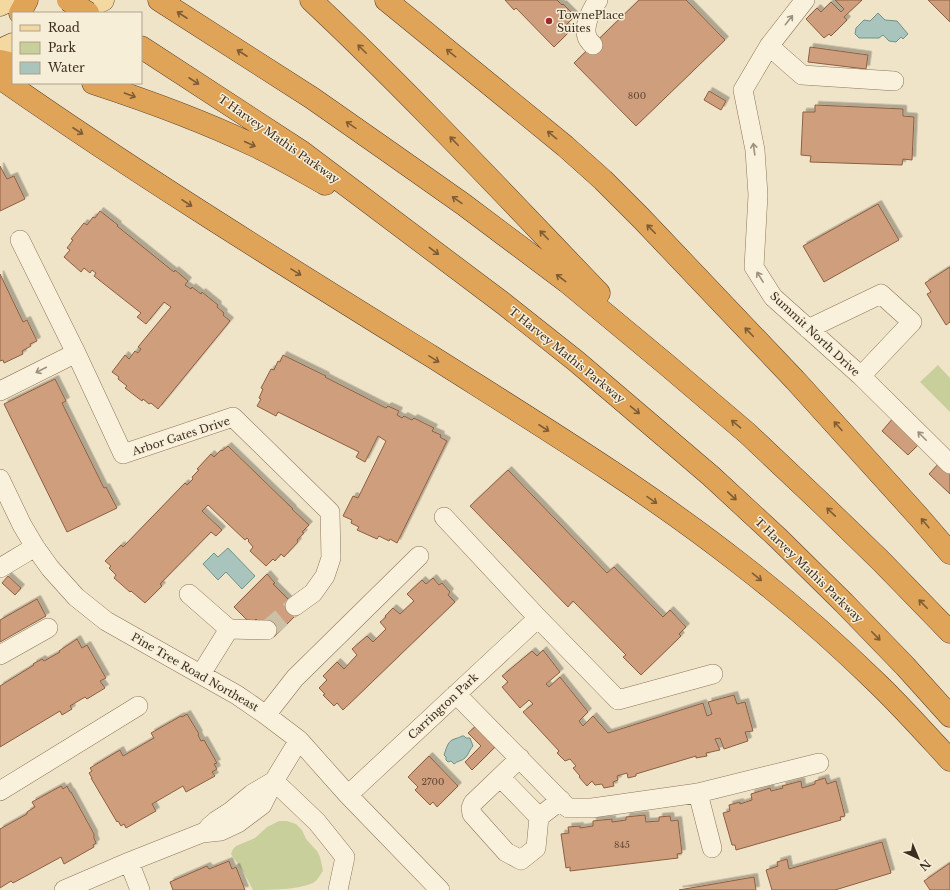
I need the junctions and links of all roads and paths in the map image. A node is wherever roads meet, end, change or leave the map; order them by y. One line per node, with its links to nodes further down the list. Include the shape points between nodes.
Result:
1 (10, 0): 10 (main road)
2 (27, 0): 11 (highway)
3 (68, 0): 13 (highway, bridge)
4 (103, 0): 12 (main road)
5 (159, 0): 30 (highway, one-way to 5, via 567,282 463,204 312,98)
6 (311, 0): 30 (highway, one-way to 6, via 427,113)
7 (386, 0): 37 (highway, one-way to 7, via 796,380 603,180)
8 (598, 0): 15 (street, via 588,17 587,36)
9 (805, 0): 16 (street, Summit North Drive, one-way to 9)
10 (0, 5)
11 (21, 12)
12 (78, 12)
13 (86, 12)
14 (12, 44): 18 (main road)
15 (593, 45)
16 (769, 46): 22 (street, via 802,75); 28 (street, Summit North Drive, one-way to 16, via 772,297 754,267 758,195 755,150 744,90)
17 (142, 48): 26 (highway, T Harvey Mathis Parkway, one-way to 26, via 302,152)
18 (0, 50)
19 (0, 62): 20 (highway)
20 (12, 64)
21 (0, 78): 25 (highway)
22 (894, 81)
23 (33, 84): 25 (highway)
24 (96, 84): 26 (highway, one-way to 26, via 186,116 256,146)
25 (45, 110): 56 (highway, one-way to 56, via 238,236 542,426 684,522 739,563 834,642)
26 (403, 228): 53 (highway, T Harvey Mathis Parkway, one-way to 53, via 576,360 711,476 844,603)
27 (20, 240): 29 (street, Arbor Gates Drive)
28 (808, 329): 31 (street, Summit North Drive); 31 (street, via 881,294 912,322)
29 (76, 353): 32 (street, one-way to 32); 41 (street, Arbor Gates Drive, via 123,454 233,418 330,512 331,558 325,576 313,593)
30 (667, 364): 46 (highway, one-way to 30, via 818,500 747,433)
31 (861, 376): 33 (street, Summit North Drive, one-way to 31)
32 (0, 392)
33 (950, 464)
34 (0, 479): 36 (street, Pine Tree Road Northeast)
35 (444, 517): 42 (street)
36 (35, 547): 39 (street); 48 (street, Pine Tree Road Northeast, via 76,597 106,621)
37 (950, 553)
38 (419, 556): 52 (street, via 295,678)
39 (0, 568)
40 (189, 594): 44 (street)
41 (295, 606)
42 (538, 618): 49 (street, via 618,700); 50 (street, Carrington Park)
43 (48, 628): 47 (street)
44 (229, 629): 45 (street); 48 (street)
45 (267, 630)
46 (950, 632)
47 (0, 655)
48 (201, 674): 52 (street, Pine Tree Road Northeast)
49 (713, 674)
50 (456, 694): 55 (street); 62 (street, Carrington Park)
51 (138, 706): 60 (street)
52 (266, 715): 54 (street, Pine Tree Road Northeast)
53 (950, 716)
54 (299, 740): 59 (street); 62 (street, Pine Tree Road Northeast)
55 (520, 758): 58 (street); 63 (street)
56 (950, 760)
57 (819, 763): 61 (street)
58 (500, 777): 64 (street); 64 (street, via 471,808 472,814 506,852 521,860 536,848)
59 (274, 781): 66 (street, via 262,805 235,817 221,831 202,834); 69 (street, via 317,822 345,857)
60 (0, 791)
61 (698, 793): 63 (street, via 592,808 568,808); 65 (street)
62 (348, 796): 70 (street, Pine Tree Road Northeast)
63 (561, 800): 64 (street)
64 (539, 817)
65 (712, 848)
66 (129, 862): 67 (street); 68 (street)
67 (64, 890)
68 (140, 890)
69 (338, 890)
70 (440, 890)

